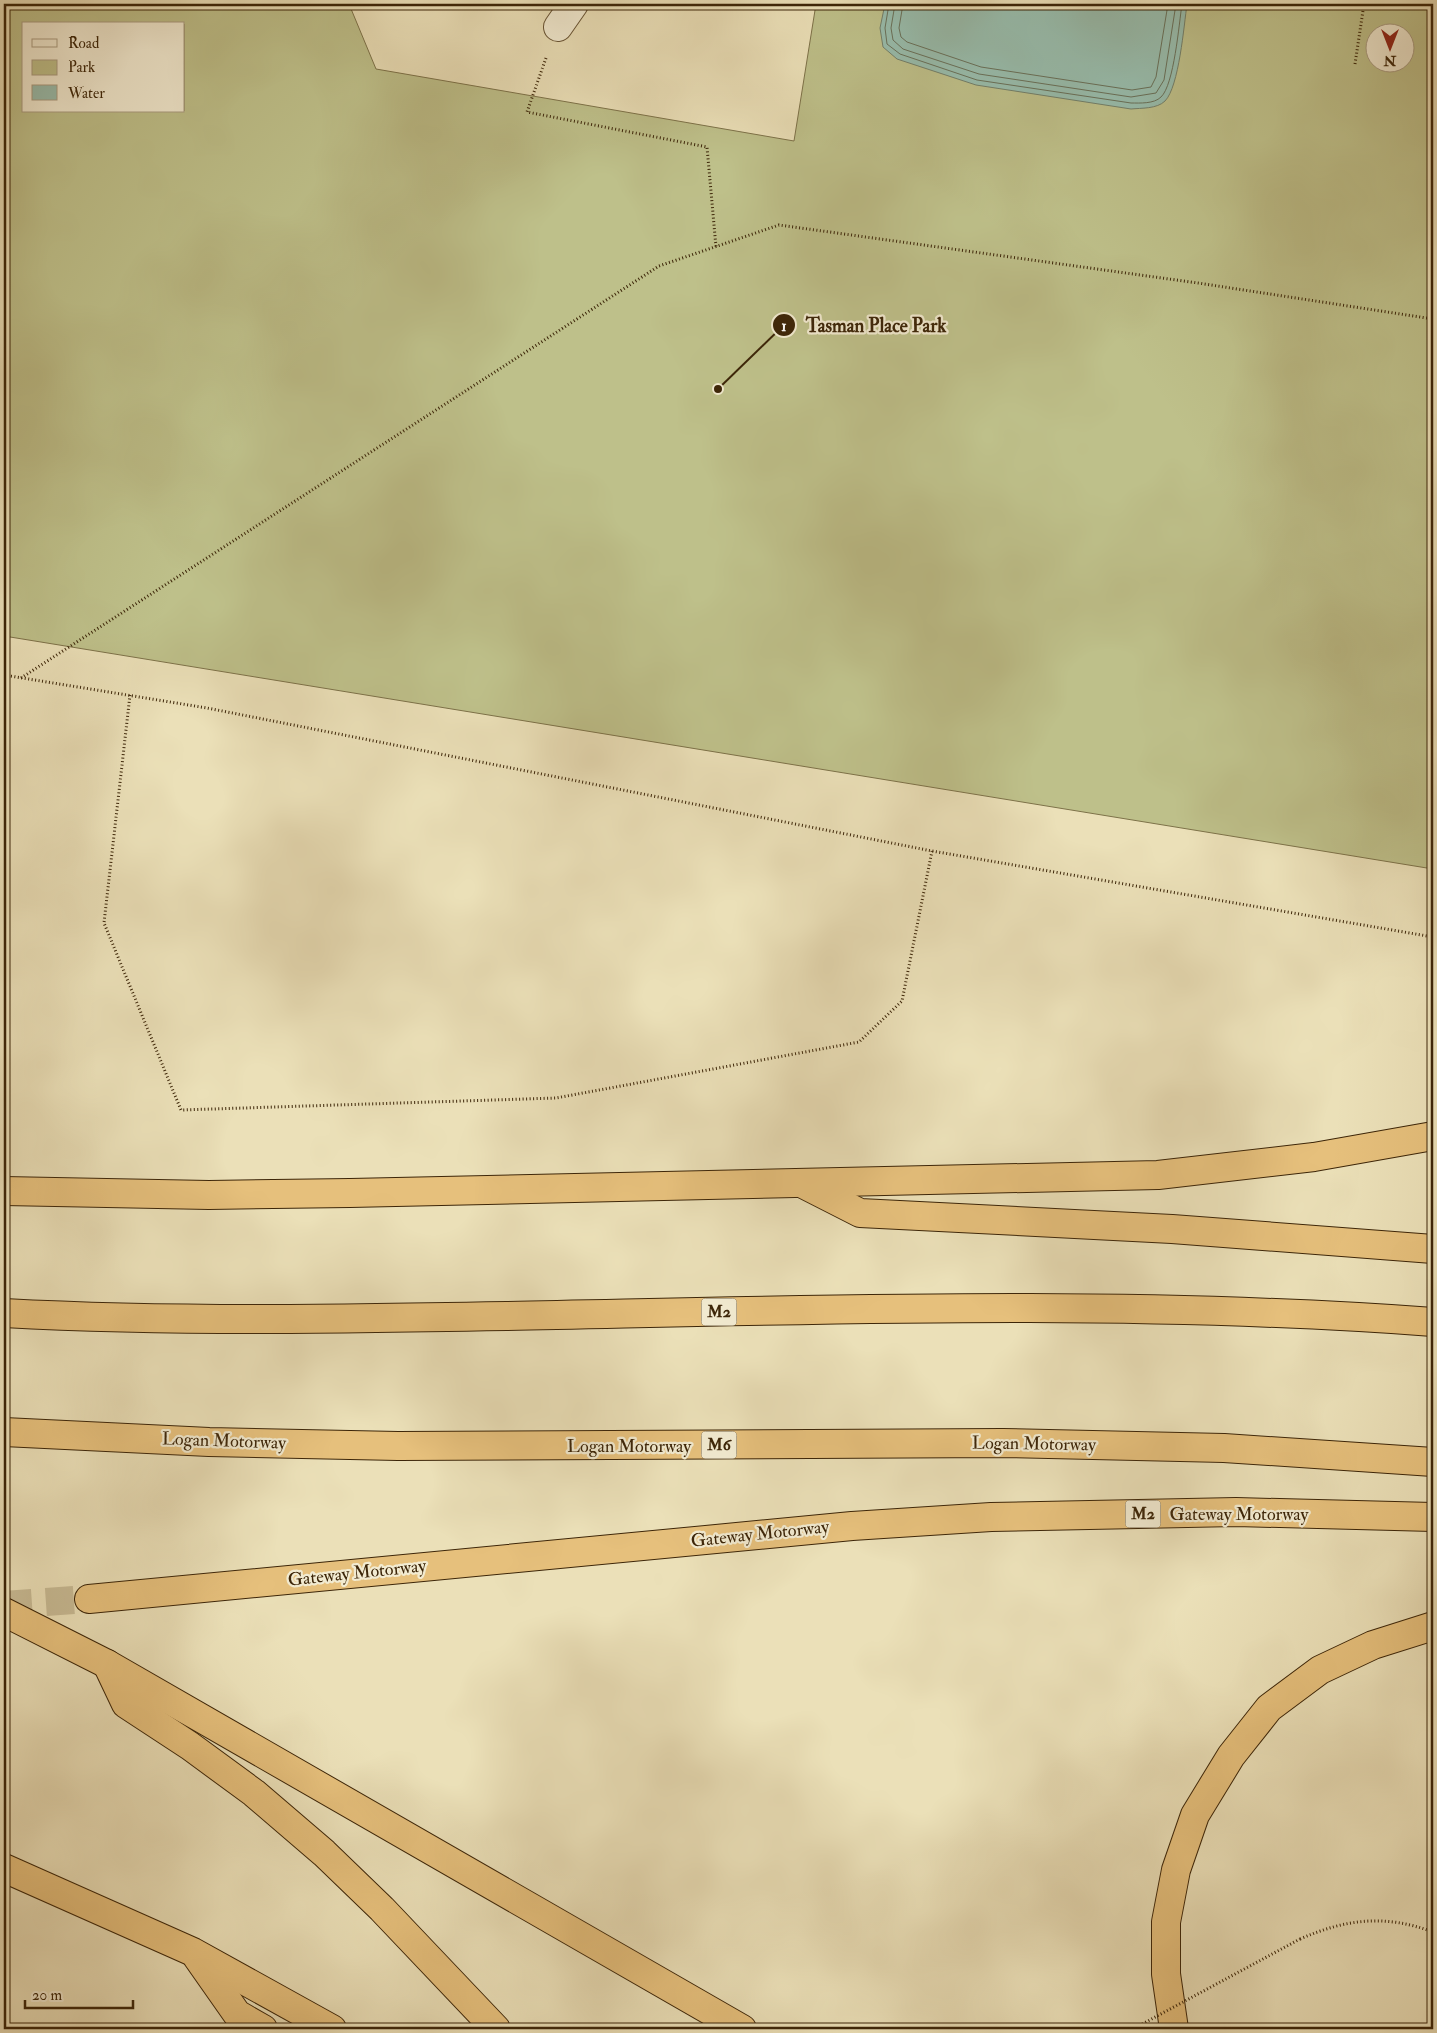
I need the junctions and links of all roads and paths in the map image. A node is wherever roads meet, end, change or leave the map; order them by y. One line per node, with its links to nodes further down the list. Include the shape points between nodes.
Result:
1 (574, 4): 3 (street)
2 (1364, 4): 4 (path)
3 (558, 27): 5 (path, via 527,112 707,147)
4 (1355, 64)
5 (716, 247): 6 (path, via 779,225); 8 (path, via 659,266)
6 (1433, 319)
7 (4, 675): 8 (path)
8 (21, 678): 9 (path)
9 (130, 695): 10 (path); 10 (path, via 104,923 181,1110 556,1098 859,1042 902,1001)
10 (932, 851): 11 (path)
11 (1433, 937)
12 (1433, 1136): 13 (highway, via 1314,1157 1158,1175)
13 (802, 1183): 14 (highway, via 209,1195); 15 (highway, via 860,1213 1172,1229)
14 (4, 1191)
15 (1433, 1249)
16 (4, 1313): 17 (highway, M2, via 206,1319 979,1308 1327,1314)
17 (1433, 1322)
18 (4, 1432): 19 (highway, Logan Motorway / M6, via 209,1442 398,1446 1003,1443 1224,1448)
19 (1433, 1462)
20 (1433, 1517): 21 (highway, Gateway Motorway / M2, via 1227,1512 990,1517 862,1525)
21 (89, 1599)
22 (4, 1612): 24 (highway)
23 (1433, 1626): 35 (highway, via 1373,1644 1320,1670 1269,1708 1231,1756 1195,1815 1176,1870 1166,1922 1166,1974)
24 (107, 1664): 32 (highway, via 126,1704 254,1793 324,1853); 33 (highway)
25 (4, 1868): 27 (highway)
26 (1433, 1932): 34 (path, bridge, via 1381,1921 1337,1924 1300,1938)
27 (194, 1952): 30 (highway, via 238,2014); 31 (highway)
28 (4, 2024): 29 (path)
29 (18, 2029)
30 (263, 2029)
31 (332, 2029)
32 (496, 2029)
33 (742, 2029)
34 (1134, 2029)
35 (1174, 2029)

